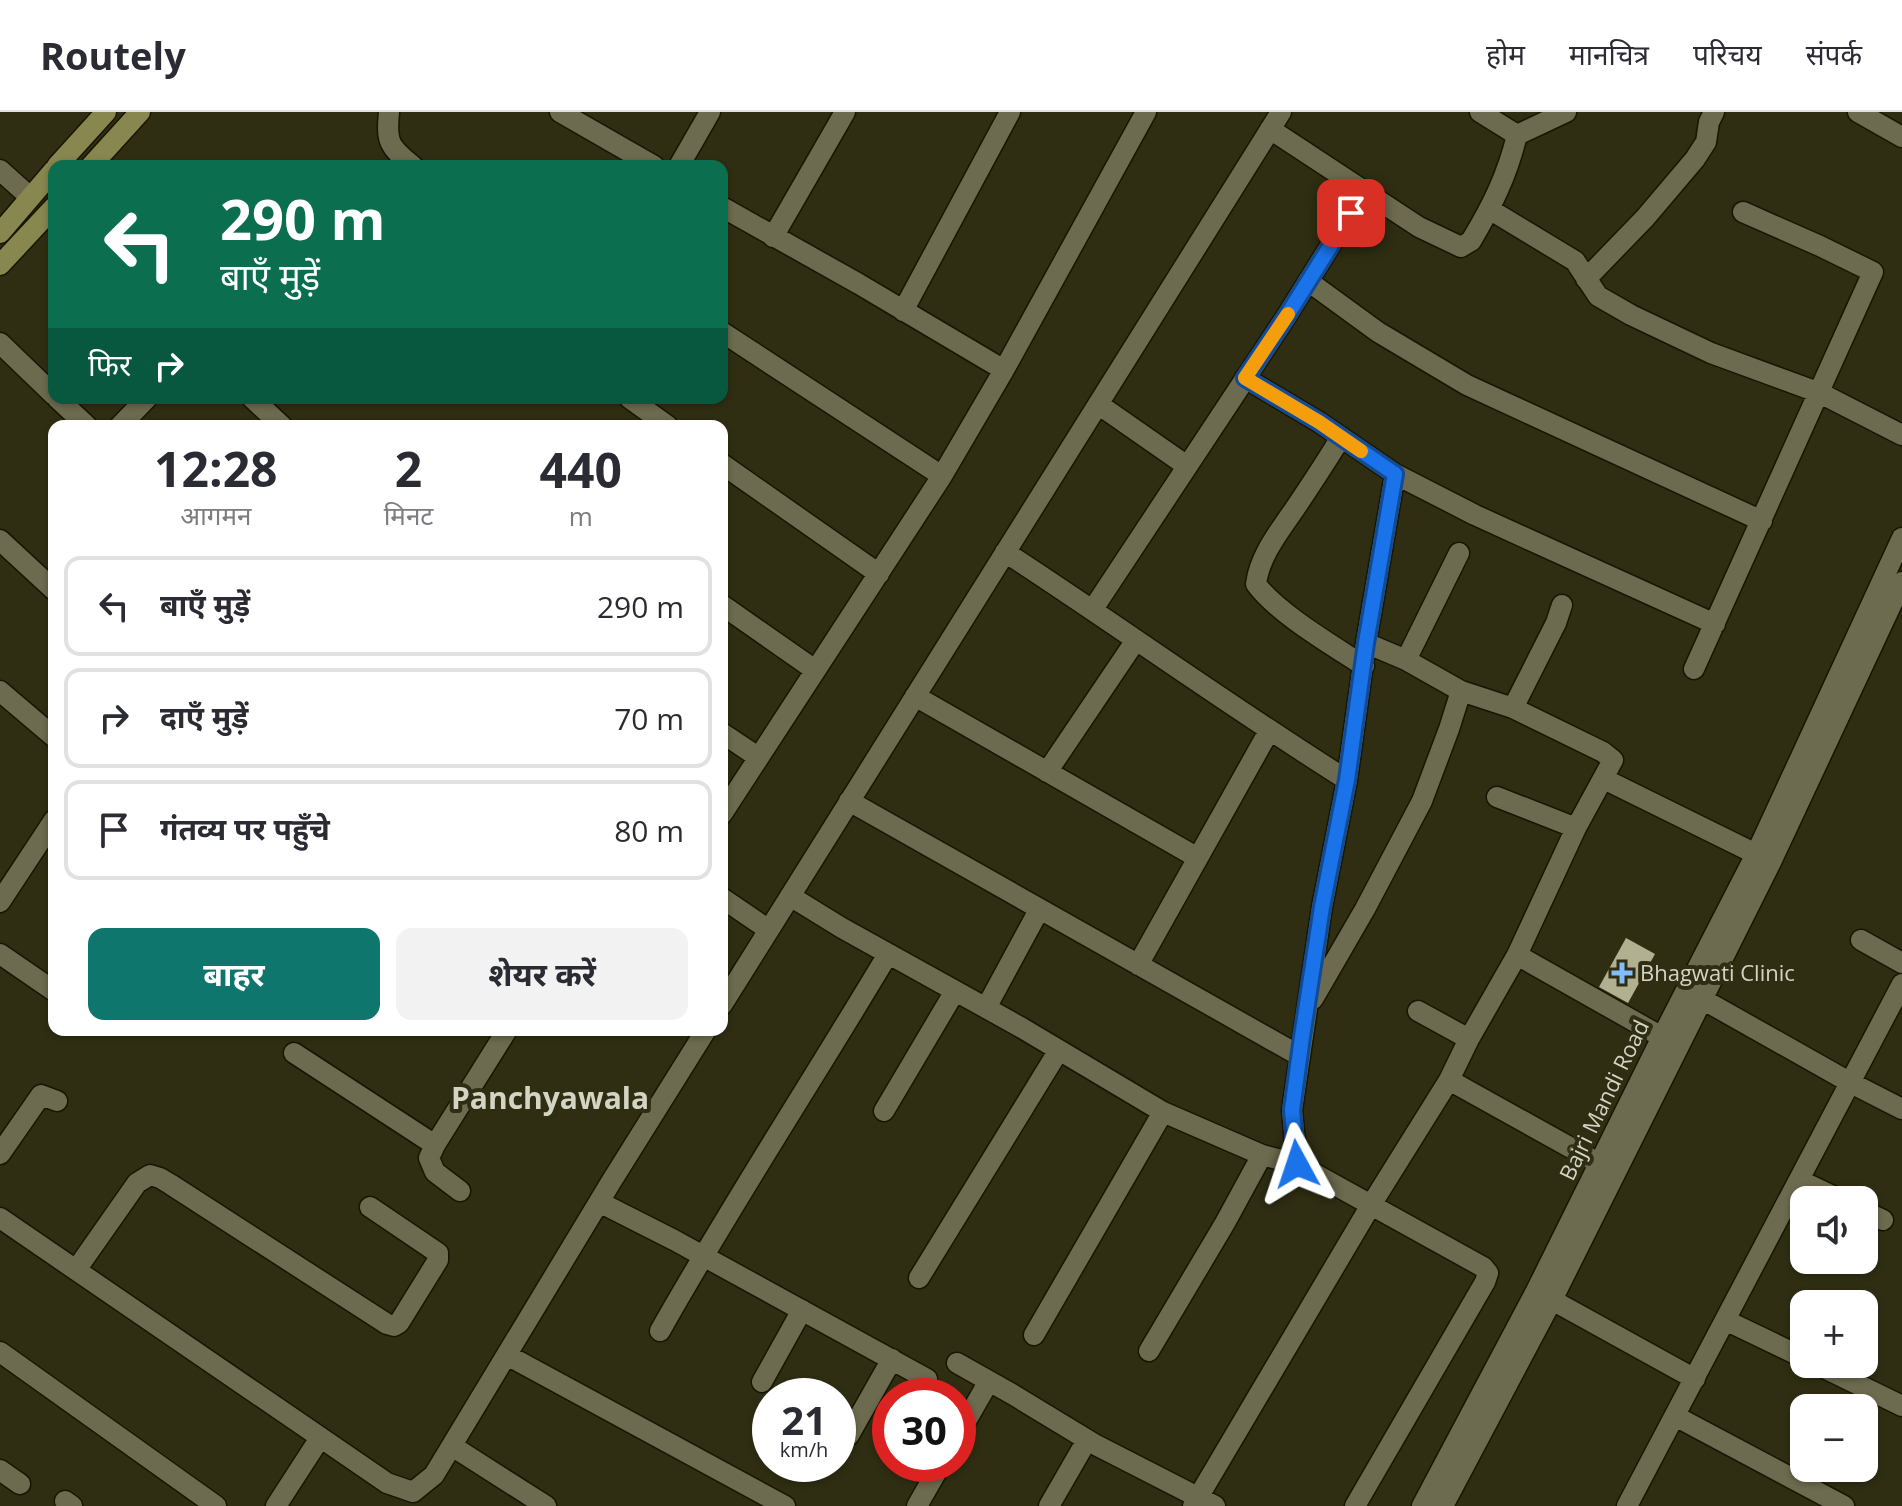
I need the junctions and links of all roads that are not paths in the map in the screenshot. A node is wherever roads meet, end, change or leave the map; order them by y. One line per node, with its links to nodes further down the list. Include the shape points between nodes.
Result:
1 (106, 112): 16 (main road)
2 (140, 112): 17 (main road)
3 (389, 112): 18 (street, via 387,135)
4 (710, 112): 20 (street)
5 (845, 112): 30 (street)
6 (1010, 112): 34 (street)
7 (1146, 112): 37 (street)
8 (1480, 112): 14 (street)
9 (1566, 112): 14 (street)
10 (1714, 112): 32 (street, via 1695,159)
11 (1858, 112): 15 (street)
12 (564, 113): 19 (street)
13 (1275, 121): 23 (street); 45 (street)
14 (1517, 135): 25 (street)
15 (1902, 137)
16 (63, 160)
17 (96, 160)
18 (405, 160)
19 (644, 160)
20 (682, 160)
21 (0, 170): 24 (street)
22 (48, 177): 24 (main road)
23 (1365, 190): 25 (street, via 1419,227 1461,247 1471,241); 33 (street)
24 (30, 197): 29 (main road)
25 (1489, 209): 32 (street, via 1575,261)
26 (728, 211): 30 (street)
27 (1743, 212): 40 (street, via 1873,272)
28 (48, 213): 31 (main road)
29 (0, 233)
30 (773, 237): 34 (street)
31 (0, 265)
32 (1586, 279): 40 (street, via 1598,296 1631,315 1711,353)
33 (1308, 281): 38 (street); 56 (street, via 1378,332 1467,385)
34 (903, 311): 37 (street)
35 (728, 336): 55 (street)
36 (0, 343): 39 (street)
37 (1004, 370): 55 (street)
38 (1245, 378): 51 (street); 52 (street)
39 (48, 388)
40 (1820, 393): 50 (street); 56 (street)
41 (64, 404): 46 (street)
42 (141, 404): 47 (street)
43 (258, 404): 48 (street)
44 (637, 404): 49 (street)
45 (1098, 404): 52 (street); 58 (street)
46 (81, 420)
47 (126, 420)
48 (276, 420)
49 (660, 420)
50 (1902, 435)
51 (1341, 437): 54 (street); 71 (street, via 1268,549 1256,584)
52 (1187, 466): 66 (street)
53 (728, 468): 61 (street)
54 (1395, 474): 67 (street); 69 (street)
55 (942, 476): 61 (street)
56 (1762, 521): 67 (street)
57 (1902, 538): 90 (street, Bajri Mandi Road)
58 (1005, 552): 66 (street); 76 (street)
59 (4, 553): 63 (street)
60 (1459, 553): 70 (street)
61 (879, 574): 73 (street)
62 (1902, 582): 107 (street)
63 (48, 586)
64 (1562, 605): 77 (street)
65 (728, 609): 73 (street)
66 (1093, 609): 68 (street)
67 (1715, 624): 72 (street)
68 (1136, 640): 78 (street); 82 (street)
69 (1366, 643): 70 (street); 71 (street)
70 (1406, 660): 75 (street)
71 (1364, 666): 84 (street)
72 (1694, 669)
73 (815, 670): 81 (street)
74 (0, 691): 79 (street)
75 (1461, 691): 77 (street); 109 (street, via 1422,801)
76 (915, 696): 82 (street); 86 (street)
77 (1513, 708): 83 (street, via 1603,752 1613,760)
78 (1269, 731): 84 (street); 91 (street)
79 (48, 732)
80 (728, 737): 81 (street)
81 (758, 757): 87 (street)
82 (1047, 772): 91 (street)
83 (1604, 779): 88 (street); 90 (street)
84 (1347, 780): 109 (street)
85 (1497, 797): 88 (street)
86 (849, 801): 92 (street); 95 (street)
87 (728, 804)
88 (1576, 828): 100 (street)
89 (48, 829): 93 (street)
90 (1756, 854): 113 (street, Bajri Mandi Road)
91 (1198, 858): 102 (street)
92 (790, 896): 96 (street); 99 (street)
93 (0, 902)
94 (728, 902): 96 (street)
95 (1039, 910): 102 (street); 108 (street)
96 (769, 930): 106 (street)
97 (1861, 940): 101 (street)
98 (0, 954): 104 (street)
99 (888, 954): 105 (street); 138 (street)
100 (1517, 955): 113 (street); 114 (street)
101 (1902, 963)
102 (1138, 965): 117 (street)
103 (1902, 984): 119 (street)
104 (48, 987)
105 (955, 991): 108 (street); 122 (street)
106 (728, 995)
107 (1702, 999): 119 (street); 141 (street)
108 (986, 1008): 115 (street)
109 (1306, 1009): 117 (street)
110 (1418, 1011): 114 (street)
111 (503, 1036): 124 (street)
112 (702, 1036): 132 (street)
113 (1662, 1037): 128 (street, Bajri Mandi Road)
114 (1469, 1039): 118 (street)
115 (1059, 1050): 123 (street); 140 (street)
116 (294, 1053): 124 (street)
117 (1300, 1056): 127 (street, via 1292,1110)
118 (1449, 1080): 128 (street); 133 (street)
119 (1851, 1083): 121 (street); 129 (street)
120 (57, 1101): 125 (street, via 41,1095)
121 (1902, 1109)
122 (884, 1111)
123 (1163, 1112): 126 (street); 145 (street)
124 (435, 1145): 131 (street, via 429,1158 435,1172)
125 (0, 1154)
126 (1262, 1155): 127 (street); 146 (street)
127 (1297, 1164): 133 (street)
128 (1600, 1164): 141 (street, Bajri Mandi Road)
129 (1799, 1180): 130 (street); 143 (street)
130 (1812, 1186)
131 (460, 1191)
132 (599, 1202): 138 (street); 149 (street)
133 (1371, 1205): 168 (street); 175 (street, via 1488,1273)
134 (370, 1207): 139 (street, via 438,1253 394,1326 150,1175 137,1183)
135 (0, 1218): 139 (street)
136 (1878, 1218): 137 (street)
137 (1883, 1220)
138 (702, 1256): 142 (street); 144 (street)
139 (76, 1270): 161 (street)
140 (919, 1278)
141 (1544, 1295): 155 (street); 176 (street, Bajri Mandi Road); 177 (street)
142 (802, 1310): 150 (street); 152 (street)
143 (1725, 1320): 147 (street); 155 (street)
144 (660, 1331)
145 (1034, 1335)
146 (1149, 1351)
147 (1790, 1351)
148 (0, 1352): 169 (street)
149 (507, 1355): 163 (street); 172 (street)
150 (892, 1359): 153 (street); 160 (street)
151 (957, 1363): 156 (street)
152 (764, 1378)
153 (925, 1378)
154 (1845, 1378): 158 (street)
155 (1695, 1379): 159 (street)
156 (989, 1381): 157 (street); 162 (street)
157 (976, 1404)
158 (1902, 1406)
159 (1675, 1416): 178 (street); 179 (street)
160 (856, 1423)
161 (320, 1438): 167 (street, via 387,1483); 170 (street)
162 (1087, 1440): 168 (street); 174 (street)
163 (452, 1446): 167 (street, via 434,1475); 171 (street)
164 (0, 1470): 166 (street)
165 (931, 1482): 173 (street)
166 (20, 1484)
167 (400, 1498)
168 (1202, 1503)
169 (216, 1506)
170 (276, 1506)
171 (546, 1506)
172 (785, 1506)
173 (917, 1506)
174 (1049, 1506)
175 (1355, 1506)
176 (1422, 1506)
177 (1443, 1506)
178 (1627, 1506)
179 (1844, 1506)

